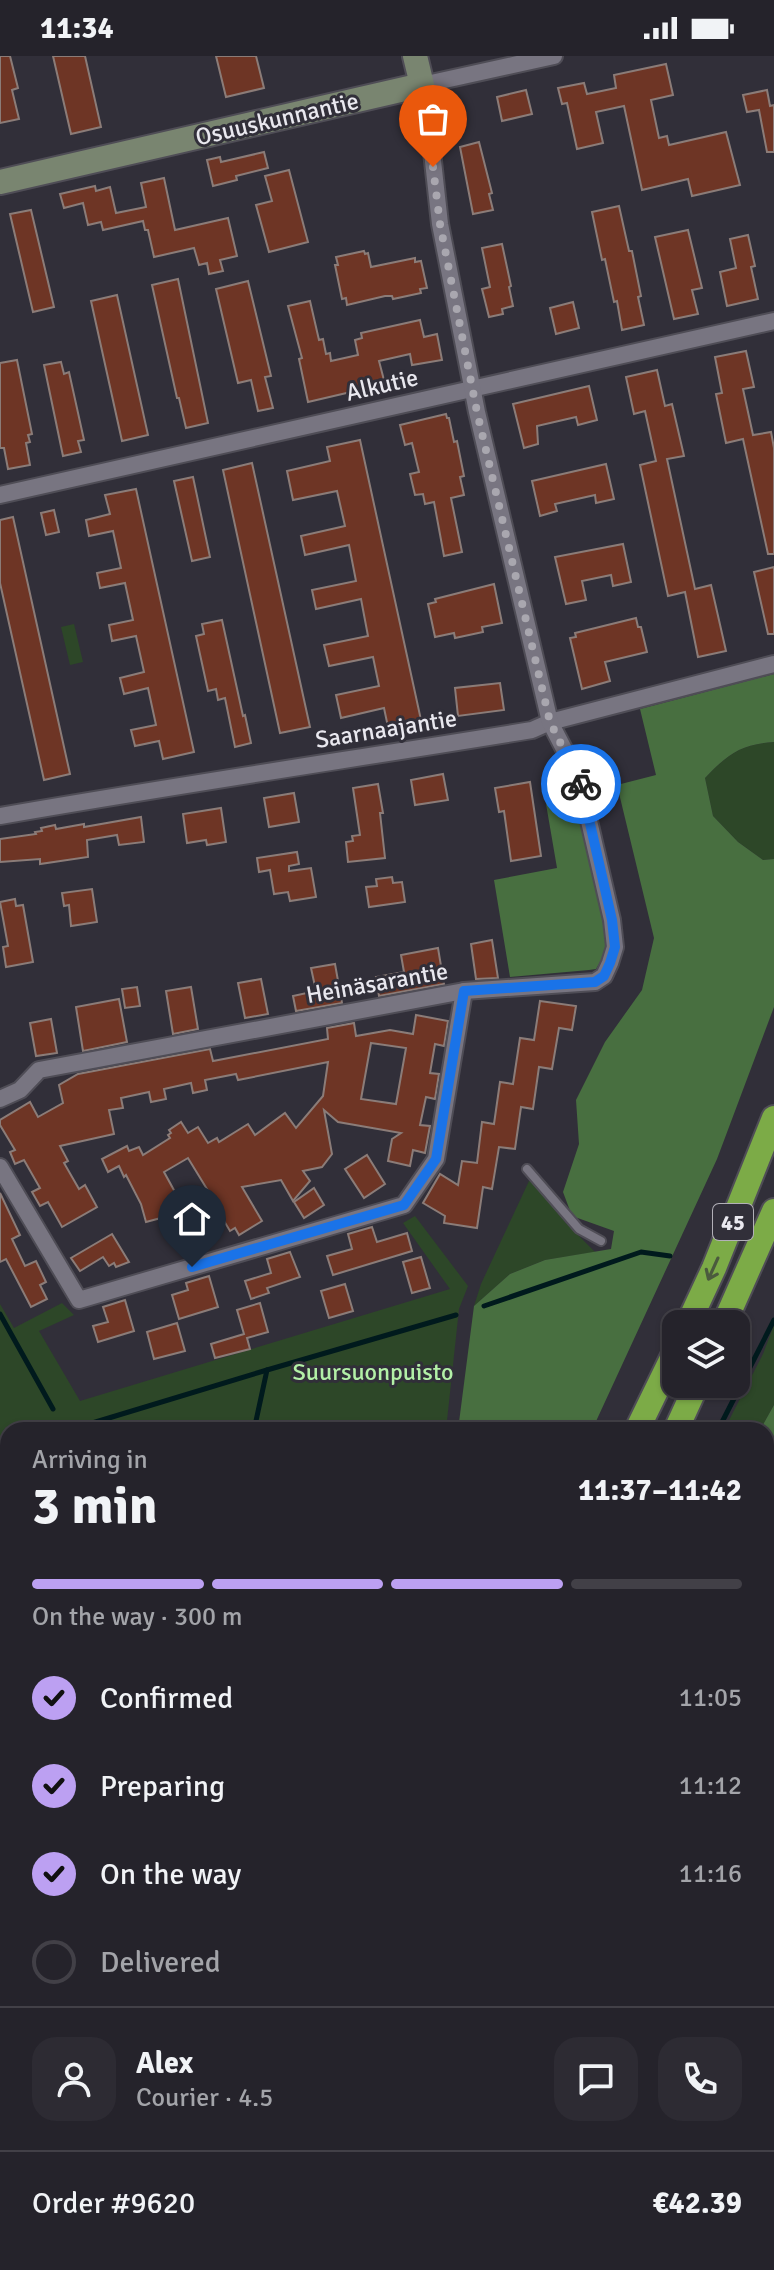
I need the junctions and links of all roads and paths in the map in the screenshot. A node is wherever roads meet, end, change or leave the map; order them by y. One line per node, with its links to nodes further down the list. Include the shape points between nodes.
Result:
1 (415, 56): 3 (street)
2 (554, 56): 3 (street, Osuuskunnantie)
3 (422, 85): 4 (street, Osuuskunnantie); 6 (street, Heinäsarantie, via 440,224)
4 (0, 182)
5 (774, 321): 6 (street, Alkutie)
6 (473, 390): 7 (street, Alkutie); 9 (street, Heinäsarantie)
7 (0, 495)
8 (774, 664): 9 (street, Saarnaajantie)
9 (550, 722): 10 (street, Saarnaajantie, via 532,730); 11 (street, Heinäsarantie, via 579,778 612,920 615,947 610,963 595,982)
10 (0, 816)
11 (464, 991): 12 (street, Heinäsarantie, via 39,1070 20,1090); 14 (street, via 436,1159 404,1205 79,1300)
12 (0, 1099)
13 (774, 1118): 18 (highway, 45, one-way to 18)
14 (0, 1167)
15 (527, 1169): 17 (lane, via 579,1229)
16 (774, 1211): 19 (highway, 45)
17 (601, 1241)
18 (694, 1310)
19 (730, 1310)
20 (662, 1379): 22 (highway)
21 (691, 1398): 23 (highway)
22 (641, 1422)
23 (680, 1422)

